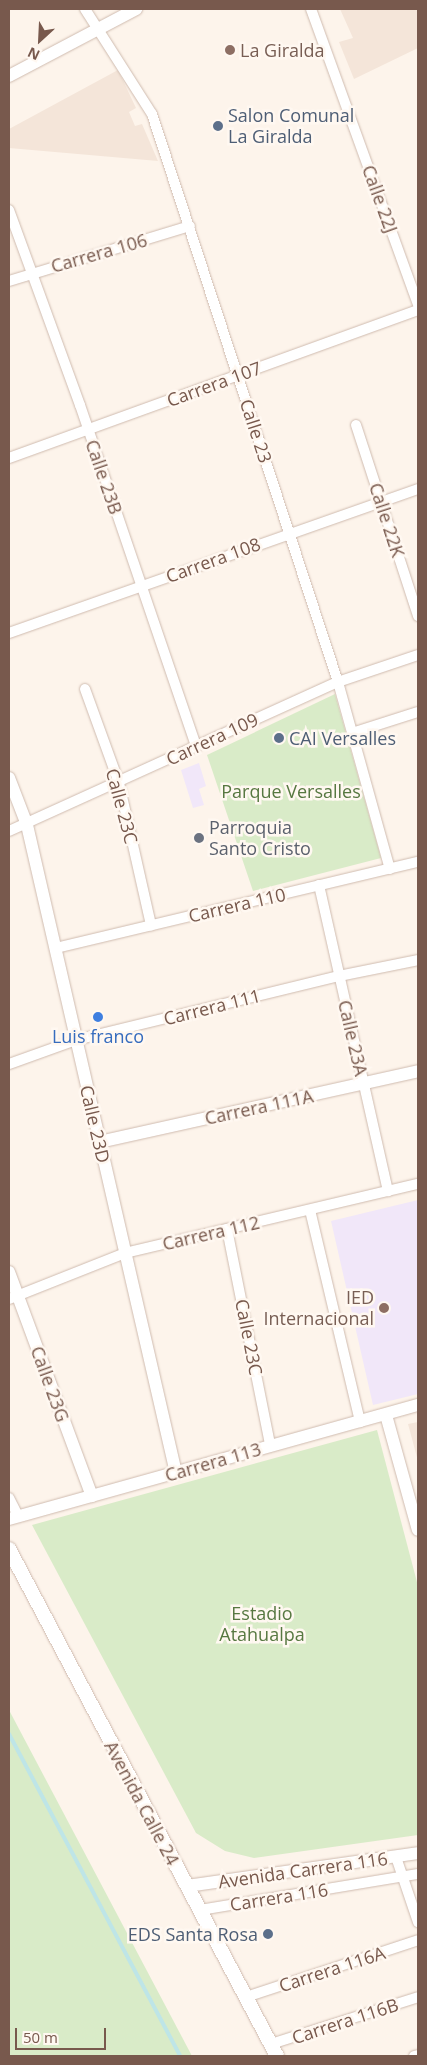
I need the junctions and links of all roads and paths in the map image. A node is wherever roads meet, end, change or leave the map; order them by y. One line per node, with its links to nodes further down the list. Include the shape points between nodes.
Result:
1 (85, 9): 4 (street, Calle 23)
2 (136, 9): 4 (street)
3 (311, 9): 10 (street, Calle 22J)
4 (98, 28): 5 (street); 7 (street, Calle 23, via 152,114)
5 (9, 76)
6 (9, 210): 8 (street, Calle 23B)
7 (190, 226): 8 (street, Carrera 106); 12 (street, Calle 23)
8 (30, 273): 9 (street, Carrera 106); 14 (street, Calle 23B)
9 (9, 281)
10 (418, 305)
11 (418, 310): 12 (street, Carrera 107)
12 (238, 375): 14 (street, Carrera 107); 18 (street, Calle 23)
13 (356, 425): 17 (street, Calle 22K)
14 (87, 430): 15 (street, Carrera 107); 19 (street, Calle 23B)
15 (9, 458)
16 (418, 489): 17 (street, Carrera 108)
17 (381, 502): 18 (street, Carrera 108); 20 (street, Calle 22K)
18 (290, 533): 19 (street, Carrera 108); 23 (street, Calle 23)
19 (141, 586): 21 (street, Carrera 108); 27 (street, Calle 23B)
20 (418, 616)
21 (9, 633)
22 (418, 655): 23 (street, Carrera 109)
23 (338, 682): 26 (street, Calle 23); 27 (street, Carrera 109)
24 (84, 689): 29 (street, Calle 23C)
25 (418, 712): 26 (street)
26 (352, 733): 33 (street, Calle 23)
27 (196, 746): 29 (street, Carrera 109)
28 (9, 778): 30 (street, Calle 23D)
29 (119, 783): 30 (street, Carrera 109); 35 (street, Calle 23C)
30 (27, 825): 31 (street, Carrera 109); 36 (street, Calle 23D)
31 (9, 831)
32 (418, 862): 33 (street, Carrera 110)
33 (390, 869): 34 (street, Carrera 110)
34 (319, 885): 35 (street, Carrera 110); 38 (street, Calle 23A)
35 (151, 925): 36 (street, Carrera 110)
36 (56, 948): 39 (street, Calle 23D)
37 (418, 960): 38 (street, Carrera 111)
38 (339, 976): 39 (street, Carrera 111); 42 (street, Calle 23A)
39 (76, 1040): 40 (street, Carrera 111); 43 (street, Calle 23D)
40 (9, 1064)
41 (418, 1071): 42 (street, Carrera 111A)
42 (364, 1084): 43 (street, Carrera 111A); 45 (street, Calle 23A)
43 (99, 1142): 48 (street, Calle 23D)
44 (418, 1184): 45 (street, Carrera 112)
45 (388, 1191): 46 (street, Carrera 112)
46 (310, 1210): 47 (street, Carrera 112); 53 (street)
47 (227, 1229): 48 (street, Carrera 112); 54 (street, Calle 23C)
48 (124, 1253): 50 (street, Carrera 112); 55 (street, Calle 23D)
49 (9, 1272): 50 (street, Calle 23G)
50 (13, 1297): 56 (street, Calle 23G)
51 (418, 1405): 52 (street, Carrera 113)
52 (386, 1415): 53 (street, Carrera 113); 59 (street)
53 (360, 1422): 54 (street, Carrera 113)
54 (270, 1445): 55 (street, Carrera 113)
55 (176, 1473): 56 (street, Carrera 113)
56 (92, 1496): 58 (street, Carrera 113)
57 (9, 1498): 58 (street)
58 (14, 1517)
59 (418, 1530)
60 (9, 1549): 65 (main road, Avenida Calle 24)
61 (418, 1853): 62 (street, Avenida Carrera 116)
62 (396, 1856): 64 (street); 65 (street, Avenida Carrera 116)
63 (418, 1874): 64 (street, Carrera 116)
64 (403, 1877): 66 (street, Carrera 116); 67 (street)
65 (187, 1886): 66 (main road, Avenida Calle 24)
66 (200, 1910): 69 (main road, Avenida Calle 24)
67 (418, 1922)
68 (418, 1940): 69 (street, Carrera 116A)
69 (246, 1997): 71 (main road, Avenida Calle 24)
70 (418, 1997): 71 (street, Carrera 116B)
71 (274, 2050)
72 (418, 2055): 73 (street)
73 (414, 2056)

